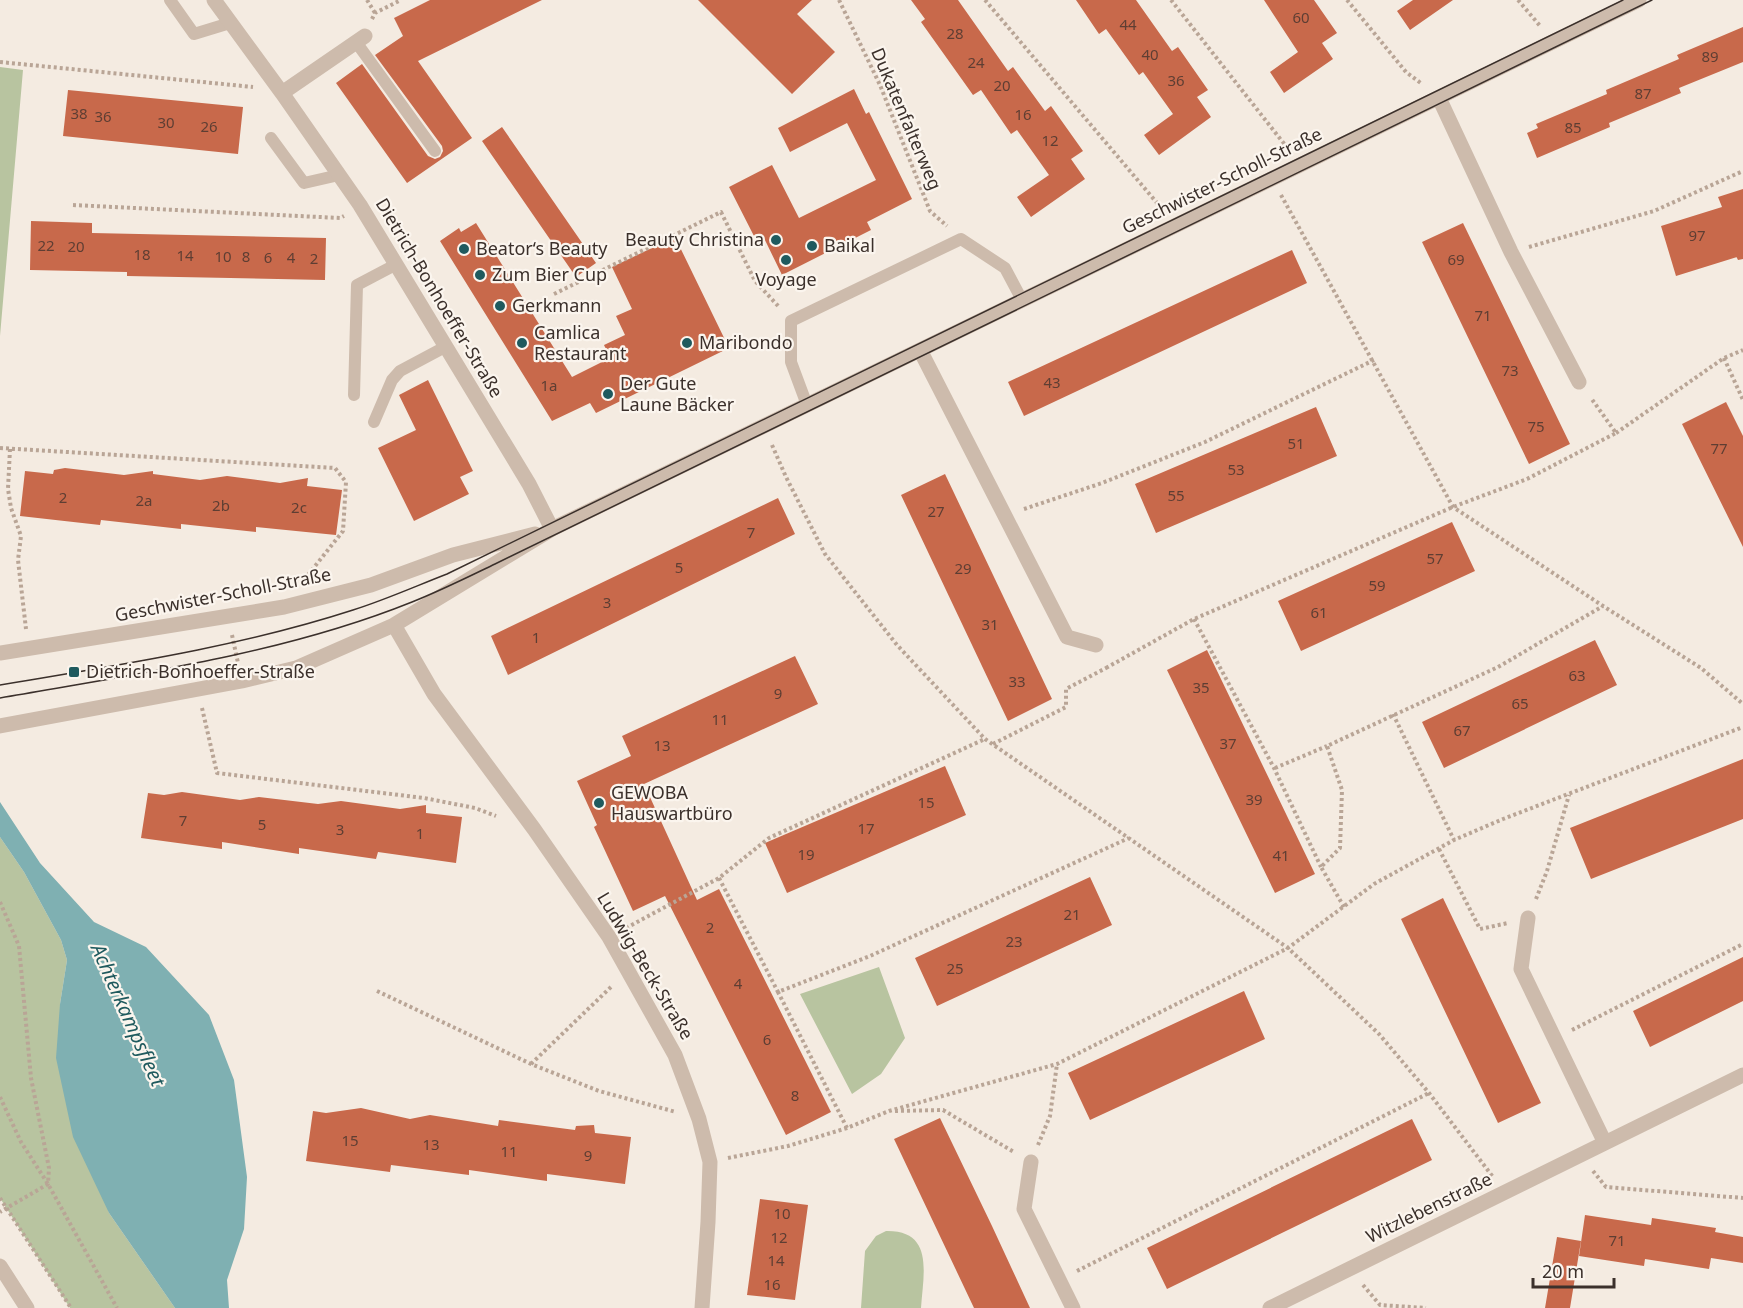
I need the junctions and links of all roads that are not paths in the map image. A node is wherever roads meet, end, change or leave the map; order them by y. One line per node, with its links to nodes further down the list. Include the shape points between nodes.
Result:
1 (170, 0): 4 (lane, via 194,34)
2 (214, 0): 4 (street, Dietrich-Bonhoeffer-Straße)
3 (1639, 0): 7 (street, Geschwister-Scholl-Straße)
4 (230, 23): 6 (street, Dietrich-Bonhoeffer-Straße)
5 (361, 39): 6 (street); 9 (lane)
6 (282, 93): 10 (street, Dietrich-Bonhoeffer-Straße)
7 (1439, 98): 12 (street, Geschwister-Scholl-Straße); 15 (street, via 1511,252)
8 (271, 138): 10 (lane, via 304,183)
9 (435, 151)
10 (339, 175): 11 (street, Dietrich-Bonhoeffer-Straße)
11 (395, 265): 13 (street, Dietrich-Bonhoeffer-Straße); 16 (lane, via 357,285)
12 (1022, 300): 14 (street, Geschwister-Scholl-Straße); 17 (lane, via 1005,268 961,239 791,321 790,362)
13 (445, 347): 18 (lane, via 399,371); 19 (street, Dietrich-Bonhoeffer-Straße)
14 (920, 350): 17 (street, Geschwister-Scholl-Straße); 21 (street, via 1067,637)
15 (1579, 382)
16 (354, 395)
17 (807, 405): 19 (street, Geschwister-Scholl-Straße)
18 (374, 422)
19 (552, 529): 20 (street, Geschwister-Scholl-Straße); 22 (street, Geschwister-Scholl-Straße, via 284,607)
20 (394, 625): 23 (street, Geschwister-Scholl-Straße, via 296,668); 30 (street, Ludwig-Beck-Straße, via 434,694 609,937 675,1055 710,1162)
21 (1096, 645)
22 (0, 653)
23 (0, 726)
24 (1528, 918): 26 (street, via 1521,969)
25 (1743, 1075): 26 (street, Witzlebenstraße)
26 (1605, 1143): 32 (street, Witzlebenstraße)
27 (1031, 1162): 31 (street, via 1024,1209)
28 (0, 1266): 29 (street)
29 (27, 1308)
30 (702, 1308)
31 (1073, 1308)
32 (1270, 1308)

